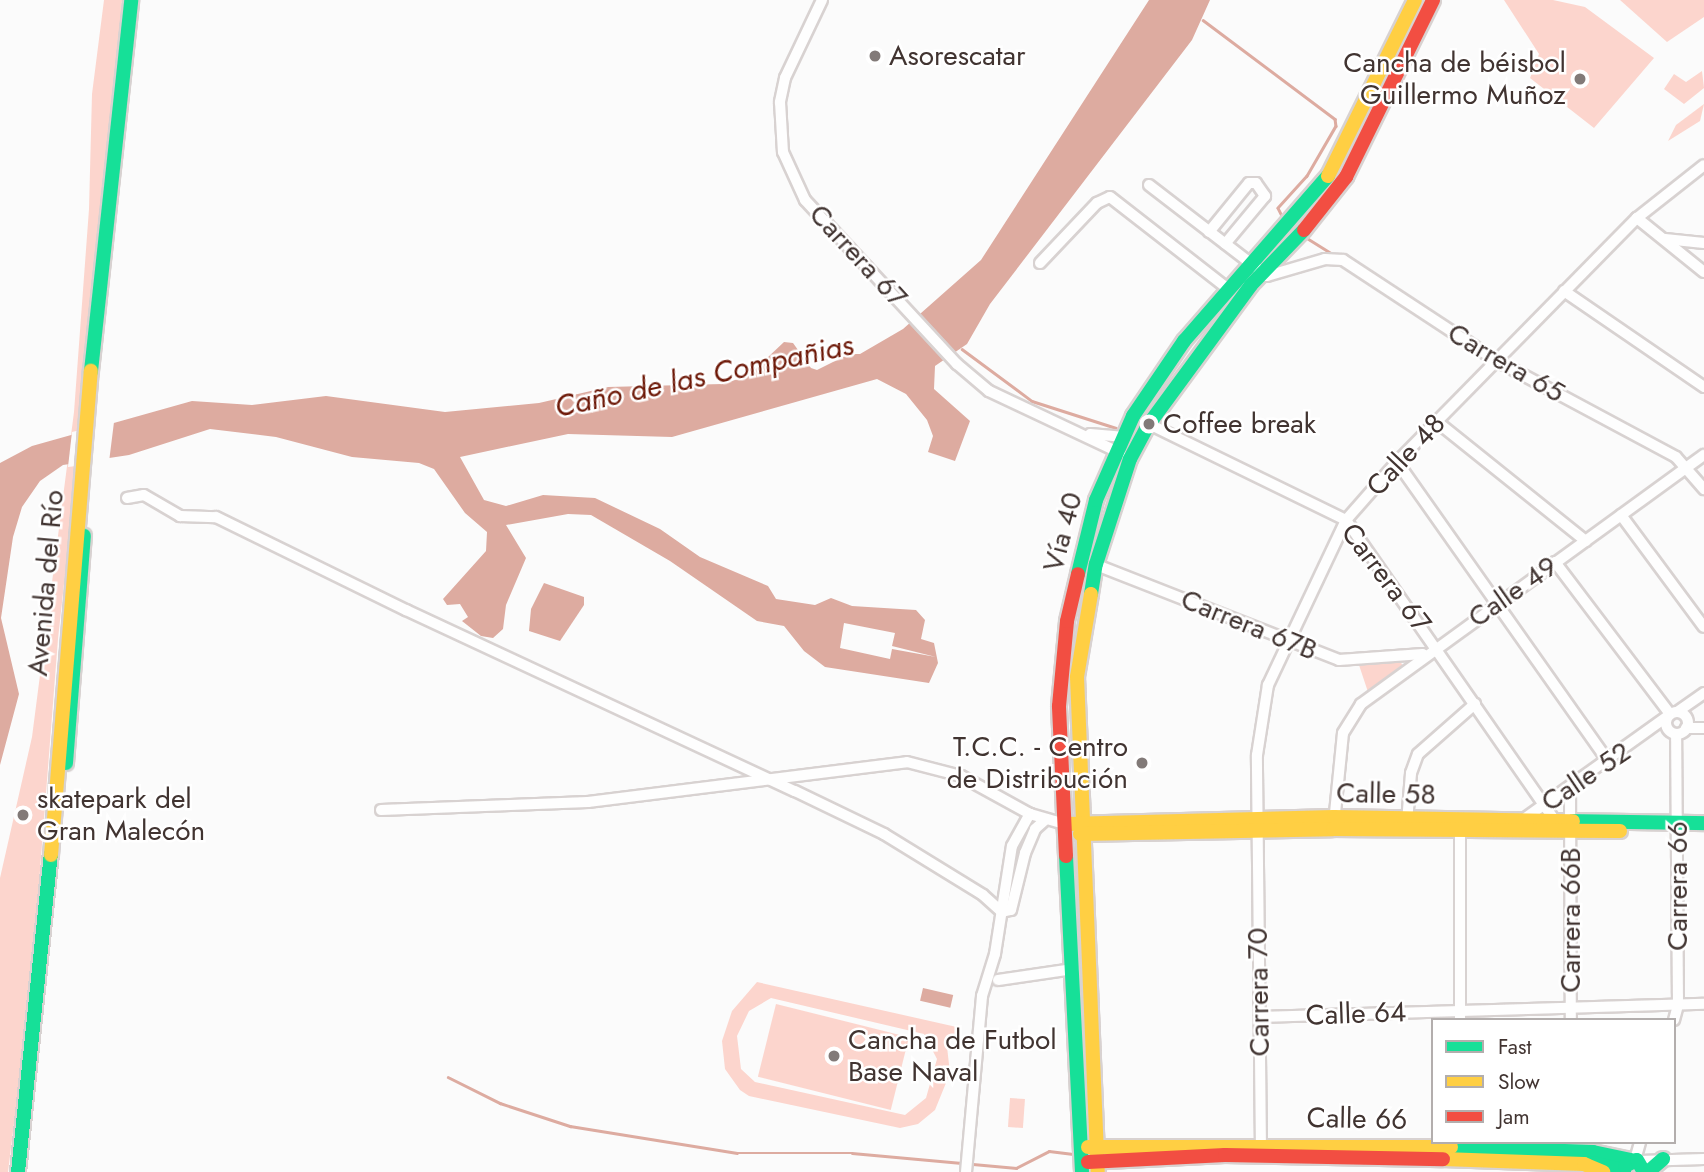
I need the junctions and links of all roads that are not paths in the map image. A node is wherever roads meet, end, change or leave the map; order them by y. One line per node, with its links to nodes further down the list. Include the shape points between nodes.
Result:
1 (131, 0): 28 (main road, Avenida del Río)
2 (139, 0): 28 (main road, Avenida del Río)
3 (822, 0): 32 (street, Carrera 67, via 785,78 779,115 783,152 805,200 957,364 1005,400)
4 (1415, 0): 8 (main road, Vía 40)
5 (1433, 0): 7 (main road, Vía 40)
6 (1442, 0): 7 (main road)
7 (1420, 27): 9 (main road, Vía 40)
8 (1359, 119): 9 (main road); 12 (main road, Vía 40)
9 (1373, 128): 12 (main road, Vía 40, via 1346,177)
10 (1704, 165): 13 (street, Calle 48)
11 (1149, 185): 14 (street)
12 (1305, 217): 18 (main road, Vía 40)
13 (1637, 218): 15 (street); 25 (street, Calle 48)
14 (1209, 232): 17 (street); 17 (street, via 1249,183 1256,183 1265,196)
15 (1665, 239): 16 (street); 22 (street)
16 (1704, 243)
17 (1225, 244): 20 (street)
18 (1281, 246): 20 (main road, Vía 40); 21 (street); 23 (main road, Vía 40)
19 (1040, 263): 24 (street, via 1097,203 1110,197)
20 (1249, 263): 23 (street); 24 (main road, Vía 40)
21 (1299, 267): 23 (street, Carrera 65, via 1273,275); 26 (street, Carrera 65, via 1325,259 1343,260)
22 (1704, 272)
23 (1261, 273): 31 (main road, Vía 40)
24 (1227, 288): 29 (main road, Vía 40)
25 (1564, 291): 26 (street, Calle 48); 27 (street)
26 (1497, 361): 30 (street, Calle 48); 38 (street, Carrera 65)
27 (1704, 387)
28 (90, 414): 39 (main road, Avenida del Río)
29 (1133, 416): 31 (street, Carrera 67); 33 (main road, Vía 40)
30 (1436, 421): 37 (street, Calle 48); 44 (street)
31 (1149, 424): 36 (main road, Vía 40); 43 (street, Carrera 67)
32 (1082, 433): 33 (street, Carrera 67); 34 (street, Carrera 67)
33 (1122, 437): 34 (main road, Vía 40)
34 (1115, 450): 36 (street, Carrera 67); 45 (main road, Vía 40)
35 (1704, 455): 38 (street, Calle 49)
36 (1130, 458): 47 (main road, Vía 40)
37 (1396, 462): 43 (street, Calle 48); 48 (street)
38 (1687, 467): 40 (street, Carrera 65); 42 (street, Calle 49)
39 (85, 470): 95 (main road, Avenida del Río, via 45,931); 96 (main road, Avenida del Río, via 52,952)
40 (1704, 489)
41 (127, 498): 60 (street, via 144,495 180,516 216,517)
42 (1620, 515): 44 (street, Calle 49); 49 (street)
43 (1346, 520): 50 (street, Calle 48); 51 (street, Carrera 67)
44 (1586, 541): 46 (street, Calle 49)
45 (1080, 558): 47 (street, Carrera 67B); 74 (main road, Vía 40, via 1064,643 1059,706)
46 (1555, 562): 48 (street, Calle 49); 55 (street)
47 (1096, 564): 50 (street, Carrera 67B); 74 (main road, Vía 40, via 1082,624 1077,677)
48 (1500, 603): 51 (street, Calle 49); 59 (street)
49 (1704, 627)
50 (1289, 638): 52 (street, Carrera 67B, via 1346,661); 69 (street, Calle 48, via 1261,706)
51 (1437, 645): 52 (street, Calle 49); 54 (street, Carrera 67)
52 (1424, 654): 67 (street, Calle 49, via 1351,716 1343,733)
53 (1701, 695): 55 (street, Calle 52); 57 (street, Calle 52)
54 (1475, 704): 62 (street, Carrera 67); 70 (street, via 1418,754 1411,773)
55 (1672, 714): 57 (street); 57 (street, via 1666,725); 58 (street, Calle 52)
56 (1704, 728): 57 (street)
57 (1682, 729): 58 (street, Calle 52); 73 (street, Carrera 66)
58 (1649, 733): 59 (street, Calle 52)
59 (1608, 761): 61 (street, Calle 52)
60 (771, 779): 63 (street, via 588,802); 64 (street, via 907,762 961,776); 76 (street, via 884,834)
61 (1570, 787): 62 (street, Calle 52); 72 (street)
62 (1544, 806): 66 (street, Calle 52); 72 (street, Carrera 67)
63 (380, 810)
64 (1030, 814): 65 (street); 76 (street, via 1012,846)
65 (1046, 818): 74 (street); 76 (street, via 1035,829 1025,853 1011,911)
66 (1522, 820): 71 (main road, Calle 58); 72 (main road, Calle 58)
67 (1334, 823): 69 (main road, Calle 58); 70 (main road, Calle 58)
68 (1704, 823): 73 (main road, Calle 58)
69 (1257, 824): 74 (main road, Calle 58); 83 (street, Carrera 70)
70 (1407, 824): 71 (main road, Calle 58)
71 (1460, 825): 72 (main road, Calle 58); 82 (street)
72 (1564, 825): 73 (main road, Calle 58); 81 (street, Carrera 66B)
73 (1677, 827): 75 (main road, Calle 58); 80 (street, Carrera 66)
74 (1075, 829): 77 (main road, Vía 40); 93 (main road, Vía 40)
75 (1704, 832)
76 (1002, 912): 97 (street, via 982,996)
77 (1074, 969): 78 (street); 92 (main road, Vía 40)
78 (998, 980)
79 (1704, 1004): 80 (street, Calle 64)
80 (1678, 1005): 81 (street, Calle 64); 85 (street, Carrera 66)
81 (1571, 1007): 82 (street, Calle 64); 84 (street, Carrera 66B)
82 (1460, 1015): 83 (street, Calle 64)
83 (1259, 1017): 87 (street, Carrera 70)
84 (1571, 1018)
85 (1675, 1018)
86 (1640, 1144): 94 (street)
87 (1261, 1149): 88 (main road, Calle 66); 93 (main road, Calle 66)
88 (1455, 1149): 90 (main road, Calle 66)
89 (1574, 1158): 90 (main road, Calle 66, via 1521,1155); 94 (main road); 98 (main road, Calle 66)
90 (1482, 1159)
91 (1704, 1159): 94 (street)
92 (1082, 1160): 93 (main road, Calle 66)
93 (1098, 1160)
94 (1641, 1166)
95 (18, 1172)
96 (26, 1172)
97 (966, 1172)
98 (1603, 1172)

